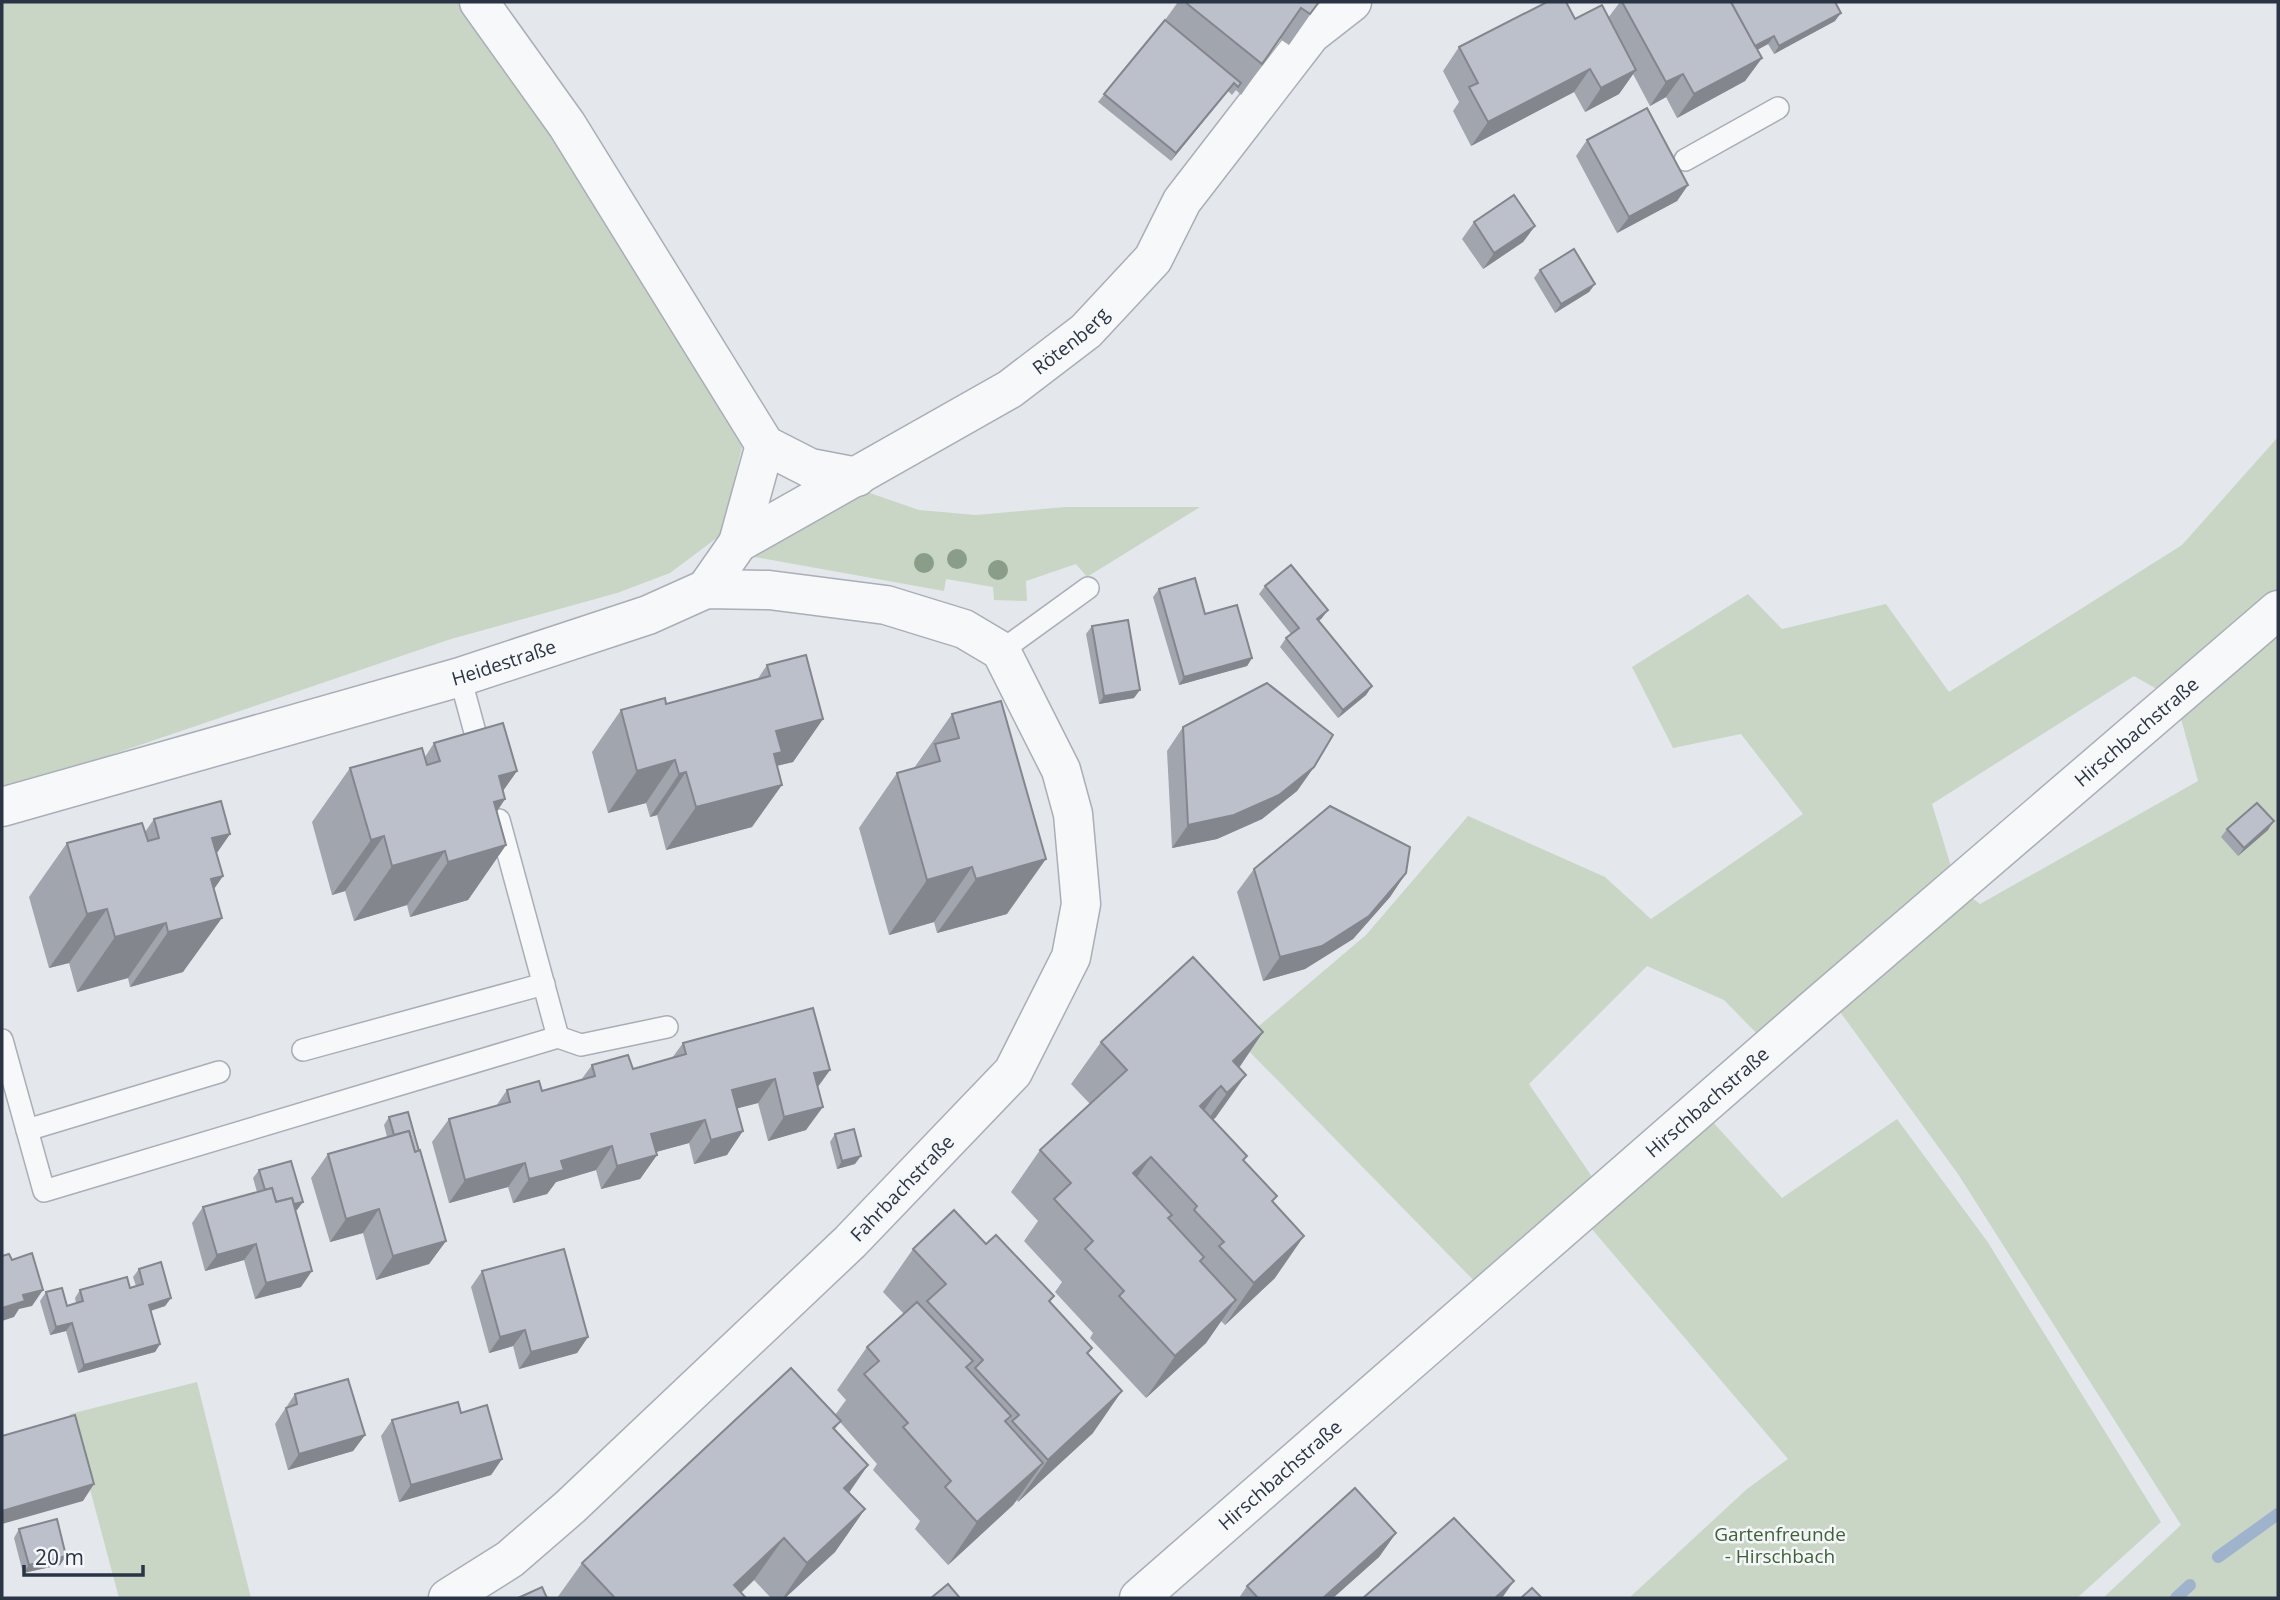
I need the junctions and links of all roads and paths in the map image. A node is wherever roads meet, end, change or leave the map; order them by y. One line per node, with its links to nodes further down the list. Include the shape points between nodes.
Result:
1 (479, 2): 5 (street, via 568,125)
2 (1352, 2): 6 (street, Rötenberg, via 1311,34 1182,201 1153,260 1086,331 1010,389)
3 (1778, 108): 4 (lane)
4 (1685, 160)
5 (765, 445): 6 (street, via 810,468); 7 (street)
6 (857, 477): 7 (street, Rötenberg)
7 (738, 543): 9 (street, Rötenberg)
8 (1088, 588): 11 (lane)
9 (706, 589): 11 (street, Heidestraße, via 769,590 886,605 964,629); 12 (street, Heidestraße, via 648,615)
10 (2278, 610): 22 (street, Hirschbachstraße)
11 (1001, 651): 21 (street, Fahrbachstraße, via 1061,770 1073,814 1081,904 1071,957 1013,1072 850,1242 579,1498 510,1559)
12 (460, 677): 13 (street, Heidestraße); 14 (lane)
13 (2, 807)
14 (544, 984): 16 (lane); 18 (lane)
15 (667, 1027): 16 (lane, via 581,1045)
16 (558, 1037): 20 (lane, via 44,1191)
17 (2, 1040): 20 (lane)
18 (303, 1050)
19 (219, 1072): 20 (lane)
20 (27, 1130)
21 (448, 1598)
22 (1139, 1598)

